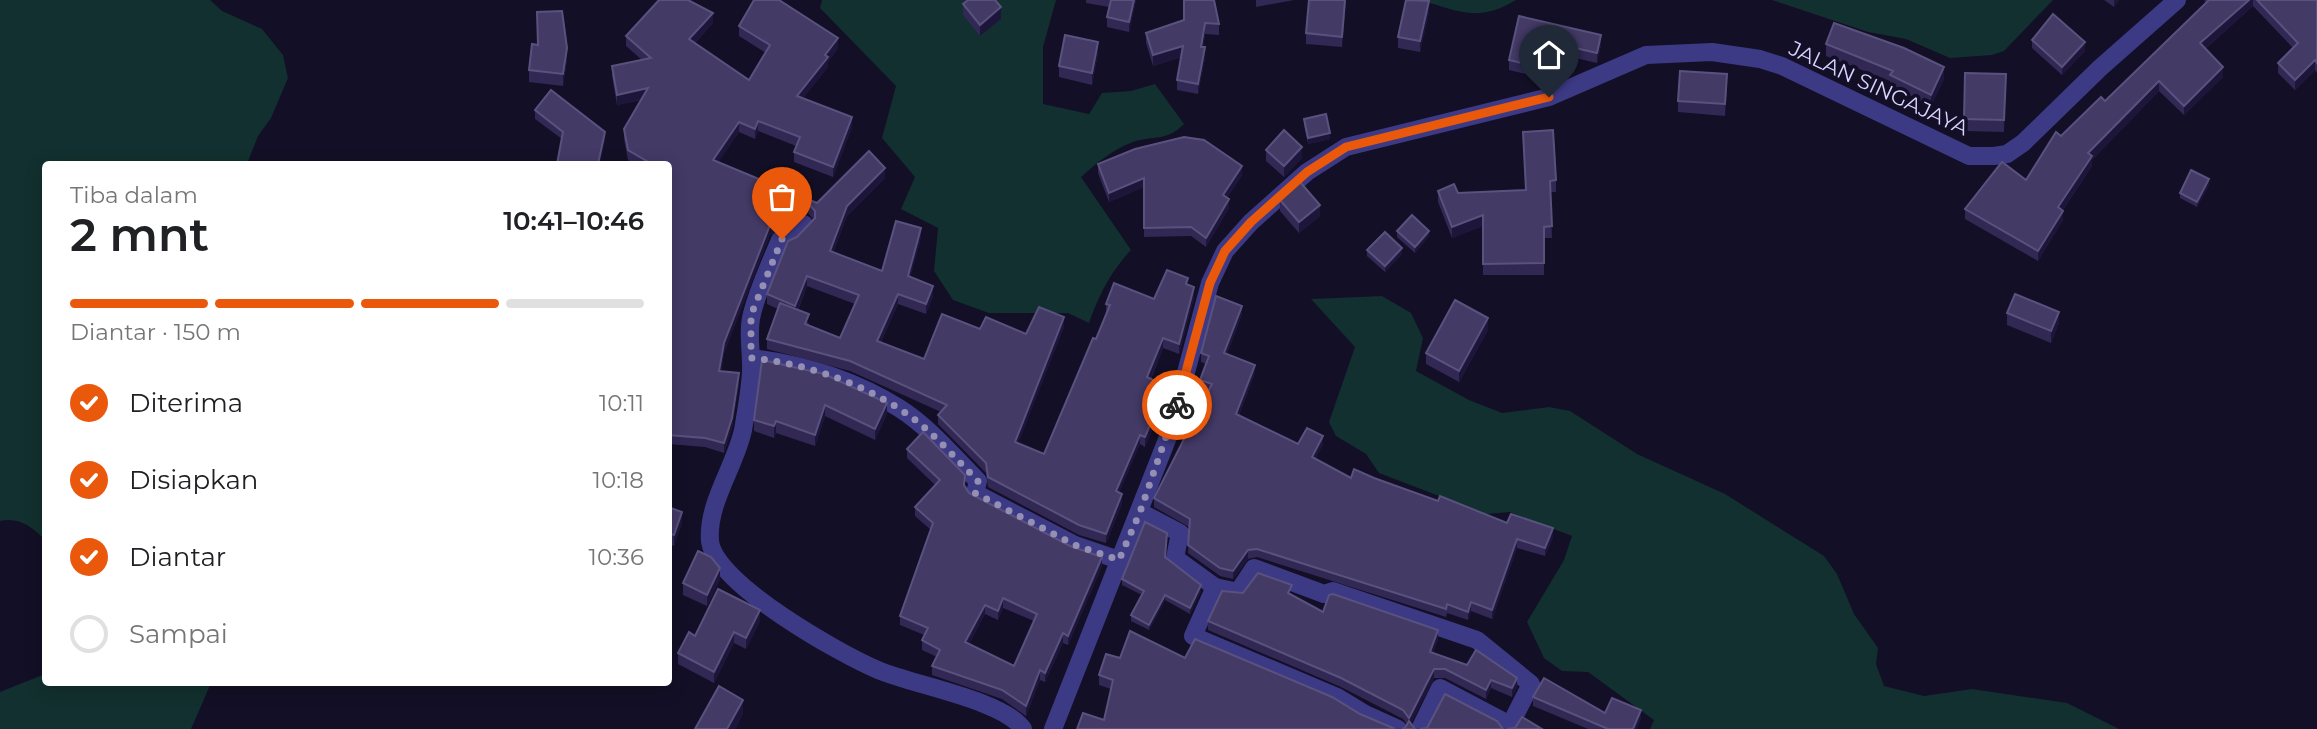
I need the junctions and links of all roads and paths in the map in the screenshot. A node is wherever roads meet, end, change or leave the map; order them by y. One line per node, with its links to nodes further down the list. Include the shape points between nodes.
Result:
1 (2177, 0): 4 (street, JALAN SINGAJAYA, via 2007,154 1969,156 1782,66 1760,58 1712,52 1646,55 1549,97 1346,147 1307,172 1225,251 1210,283 1170,432)
2 (804, 224): 3 (street, via 779,242 751,315)
3 (751, 358): 5 (street, via 830,374 899,408 978,481 975,493 1075,545); 8 (street, via 743,432 713,517 710,543 714,554 740,585 800,628 878,670 997,709)
4 (1140, 512): 5 (street, JALAN SINGAJAYA); 6 (street, via 1180,533 1175,558)
5 (1119, 560): 9 (street, JALAN SINGAJAYA)
6 (1215, 587): 7 (street, via 1238,592 1254,568 1477,640 1531,684); 10 (street, via 1193,636 1337,697)
7 (1509, 727): 11 (street, via 1440,688)
8 (1023, 729)
9 (1053, 729)
10 (1398, 729)
11 (1420, 729)

